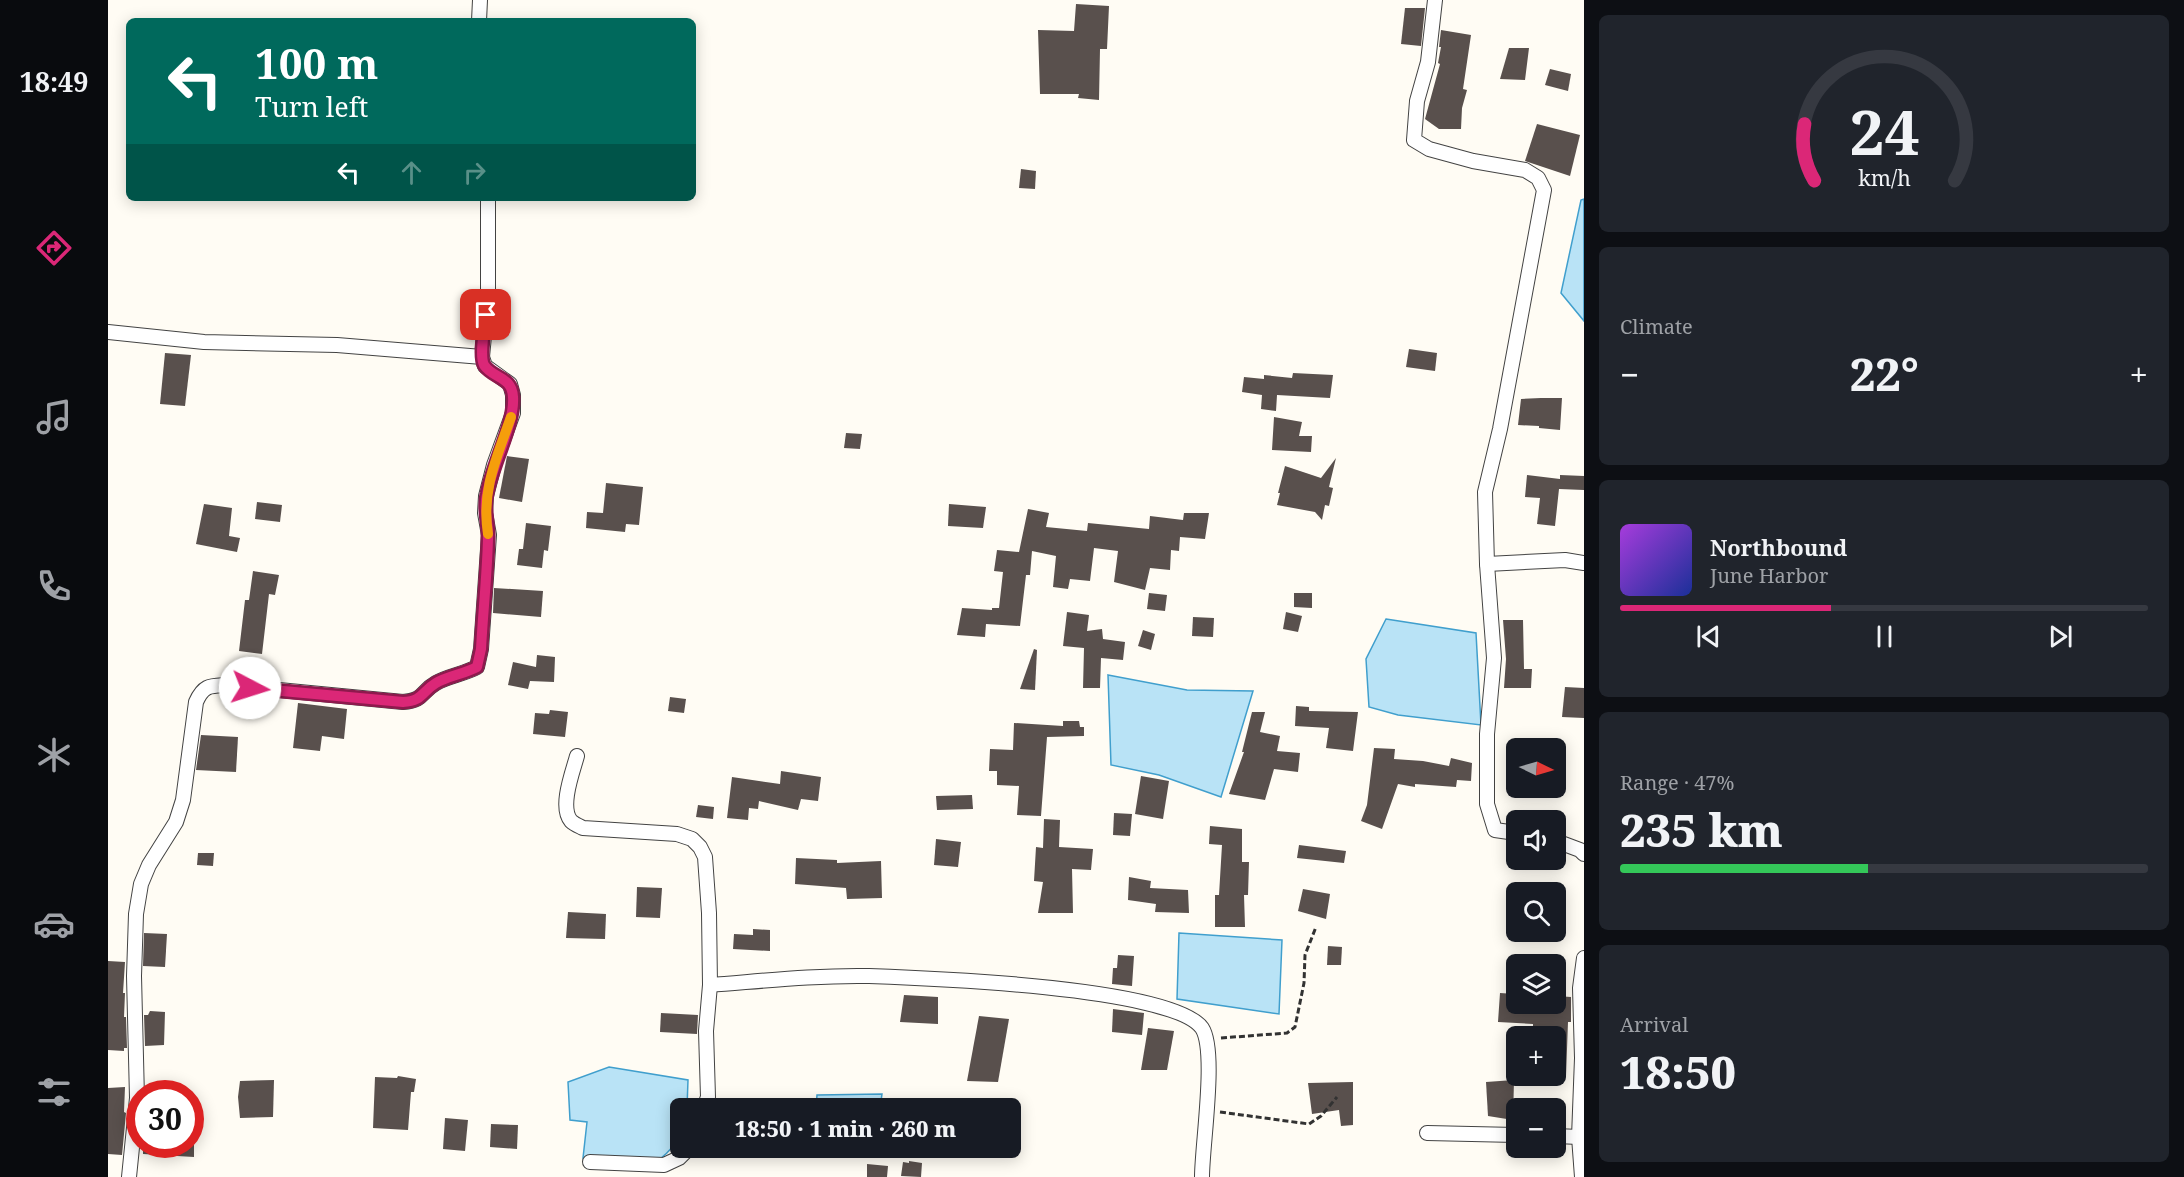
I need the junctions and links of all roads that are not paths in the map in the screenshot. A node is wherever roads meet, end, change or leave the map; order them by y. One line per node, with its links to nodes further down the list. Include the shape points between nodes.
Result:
1 (480, 0): 3 (street)
2 (1435, 0): 8 (street, via 1414,140 1429,149 1473,161 1525,170 1538,178 1544,190 1485,492)
3 (479, 18)
4 (488, 201): 6 (street, via 488,294)
5 (108, 332): 6 (street, via 204,342 337,345)
6 (482, 357): 23 (street, via 485,366 510,384 513,413 486,496 489,535 477,667 435,683 414,701 228,686 208,687 196,702 183,800 176,822 145,874 136,914 137,1098)
7 (1584, 563): 8 (street, via 1565,560)
8 (1487, 564): 10 (street, via 1494,658 1487,734 1487,804 1495,830)
9 (577, 756): 14 (street, via 566,796 572,822 583,828 677,834 692,839 700,847 705,857)
10 (1506, 832)
11 (1566, 845): 12 (street)
12 (1584, 854)
13 (1584, 958): 15 (street)
14 (710, 985): 16 (street, via 706,1031); 24 (street, via 868,976 1011,984 1128,998 1186,1015 1201,1027 1207,1039 1209,1072)
15 (1582, 988): 20 (street)
16 (708, 1098)
17 (1427, 1133): 18 (street)
18 (1506, 1135)
19 (1566, 1136): 20 (street)
20 (1579, 1137): 25 (street)
21 (679, 1158): 22 (street, via 664,1165)
22 (590, 1162)
23 (129, 1177)
24 (1202, 1177)
25 (1582, 1177)

